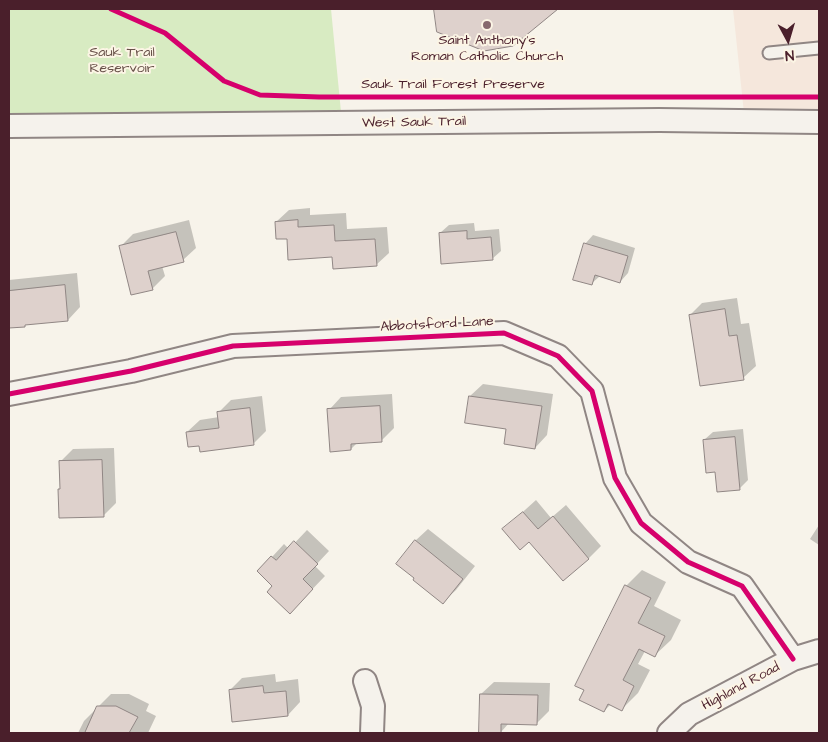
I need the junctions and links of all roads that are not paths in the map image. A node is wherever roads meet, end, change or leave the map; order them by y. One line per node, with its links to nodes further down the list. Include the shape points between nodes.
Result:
1 (819, 48): 2 (lane)
2 (769, 53)
3 (819, 122): 4 (street, West Sauk Trail, via 659,120)
4 (9, 126)
5 (9, 394): 7 (street, Abbotsford Lane, via 131,371 233,346 504,333 558,356 592,391 616,478 641,523 688,562 742,586)
6 (819, 652): 7 (street, Highland Road)
7 (793, 659): 10 (street, Highland Road, via 688,714)
8 (365, 681): 9 (street, via 373,706)
9 (372, 733)
10 (669, 733)

